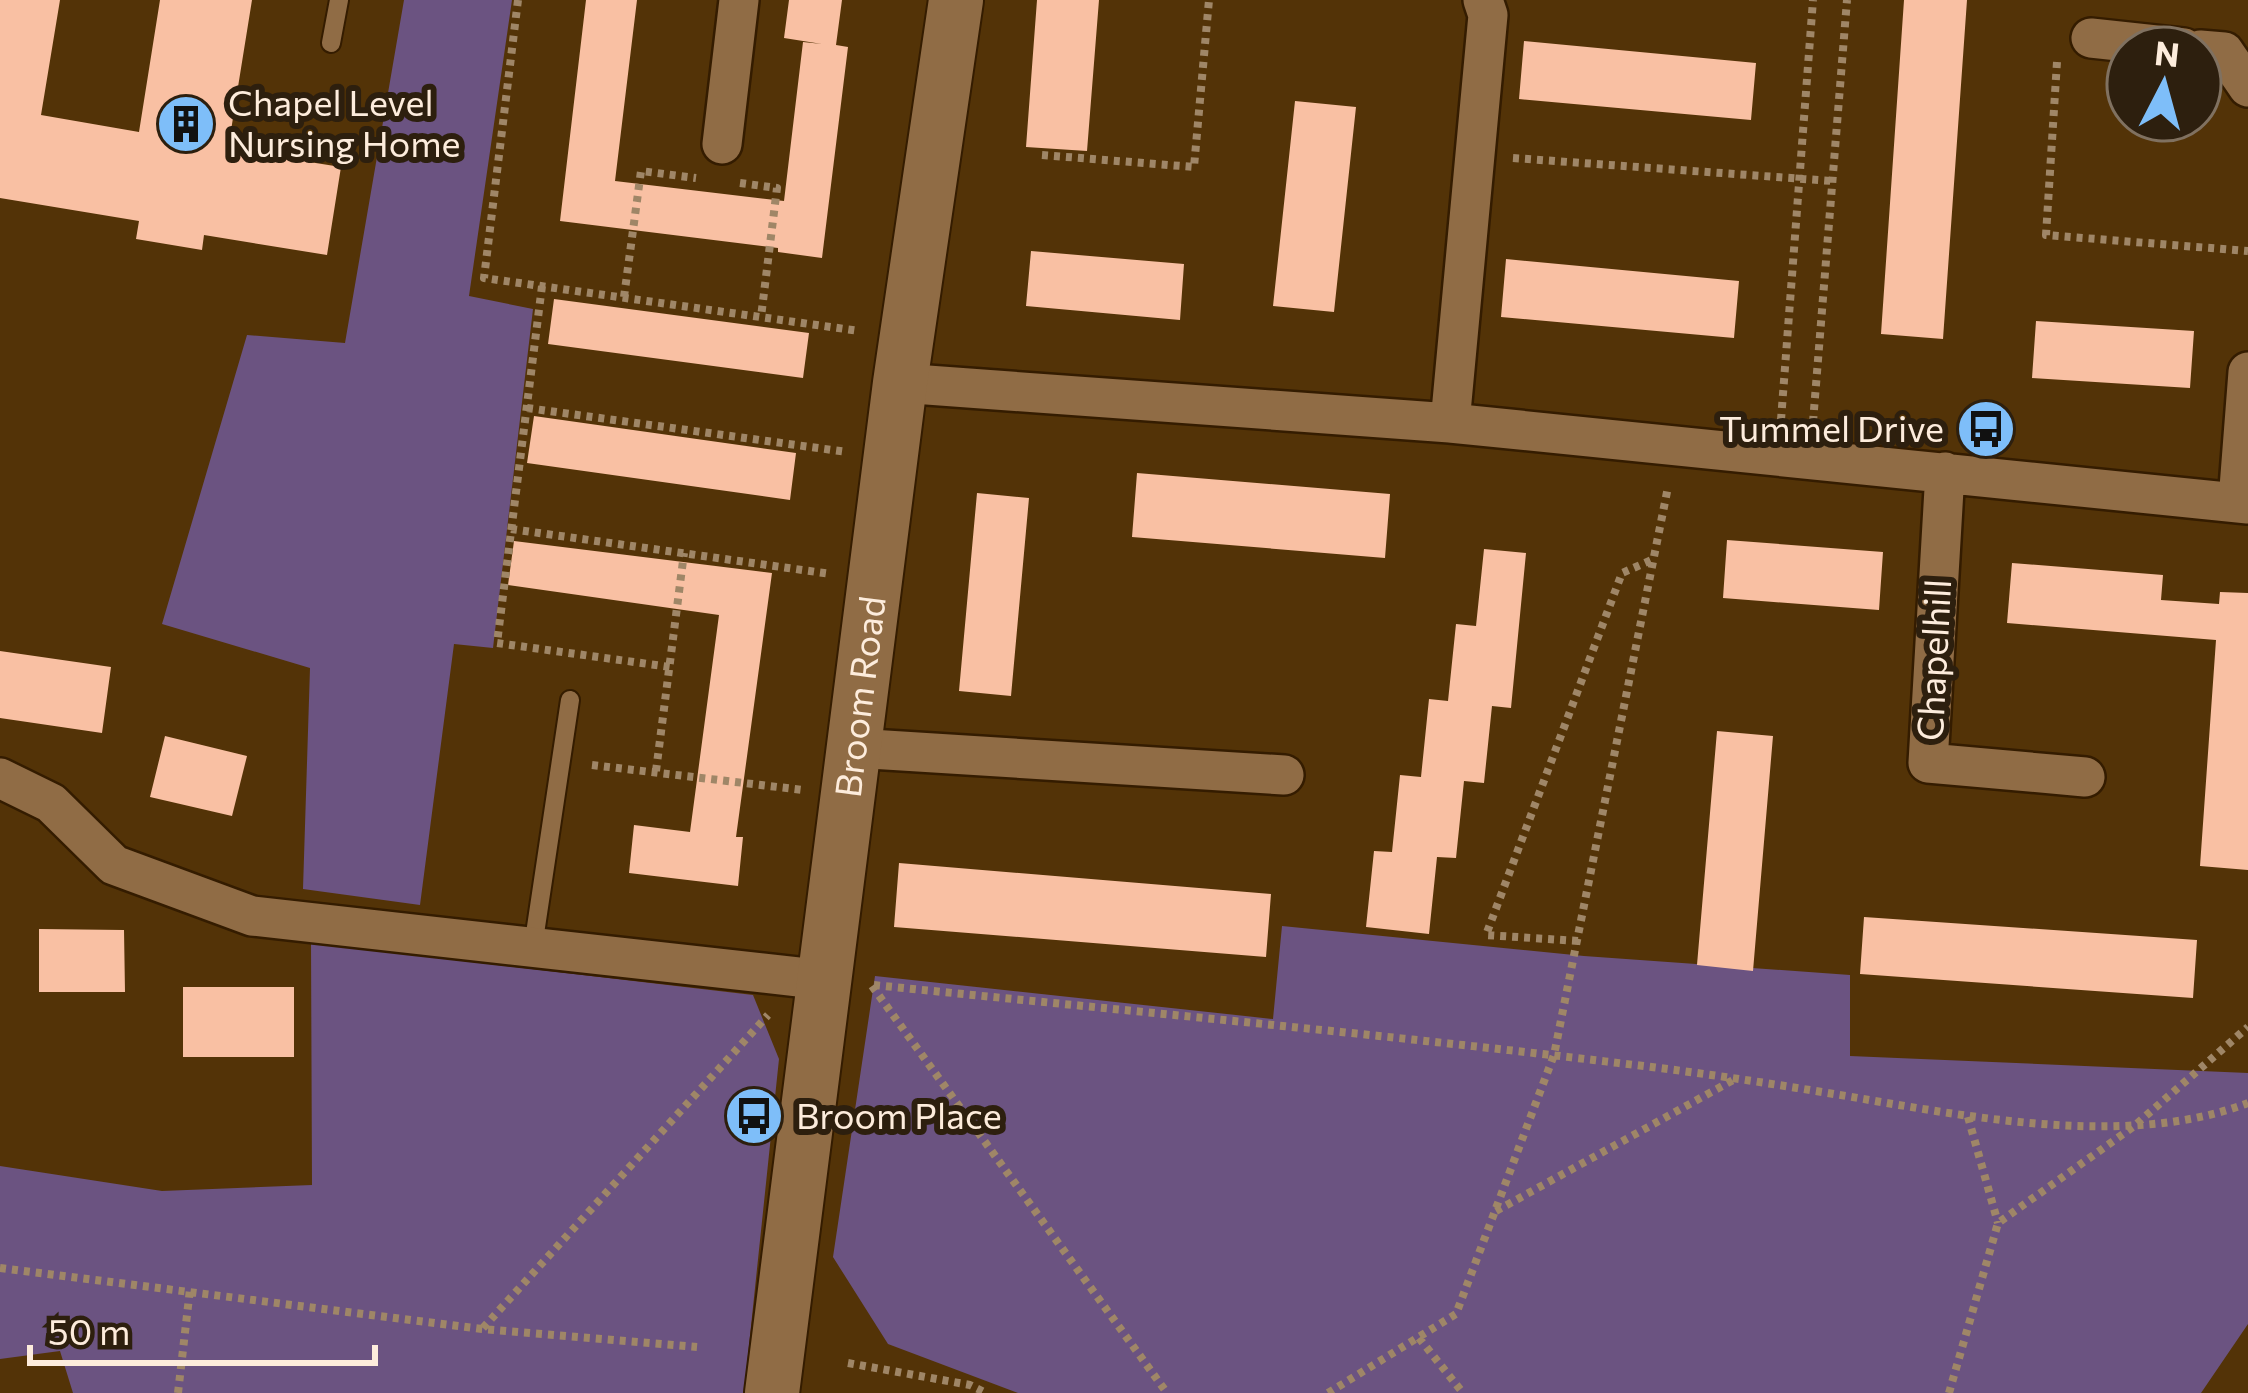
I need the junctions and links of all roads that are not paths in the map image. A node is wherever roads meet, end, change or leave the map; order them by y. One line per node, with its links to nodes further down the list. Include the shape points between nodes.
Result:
1 (339, 0): 5 (lane)
2 (739, 0): 10 (street)
3 (956, 0): 11 (street, Broom Road)
4 (1483, 0): 13 (street)
5 (331, 43)
6 (2074, 48): 7 (street)
7 (2104, 48)
8 (2224, 52): 9 (street)
9 (2248, 87)
10 (719, 162)
11 (903, 361): 13 (street); 17 (street, Broom Road)
12 (2248, 372): 15 (street)
13 (1450, 423): 14 (street)
14 (1945, 472): 15 (street); 19 (street, Chapelhill, via 1928,763)
15 (2243, 503)
16 (570, 700): 21 (lane)
17 (851, 772): 18 (street); 22 (street, Broom Road)
18 (1284, 775)
19 (2085, 777)
20 (0, 778): 21 (street, via 51,802 114,865 252,916)
21 (533, 947): 22 (street)
22 (832, 981): 23 (street, Broom Road)
23 (772, 1393)

